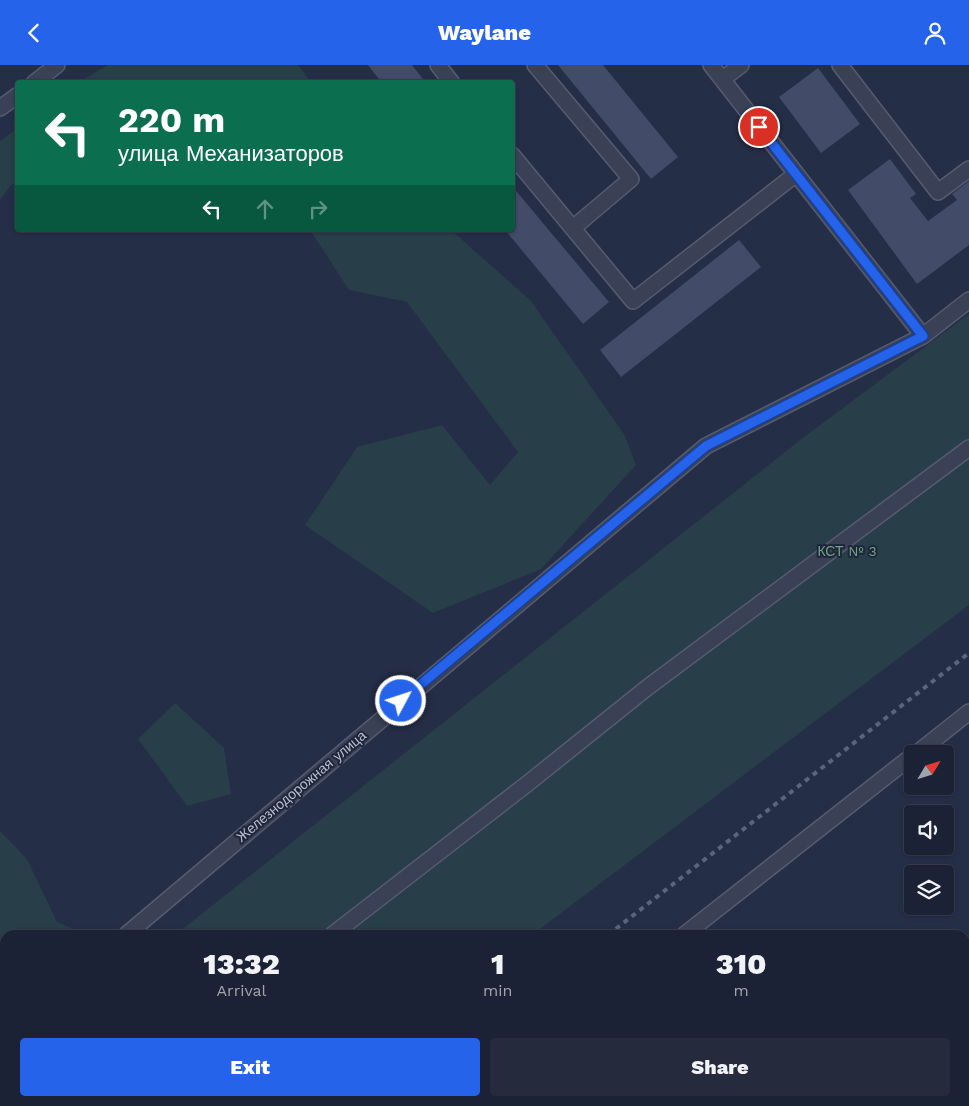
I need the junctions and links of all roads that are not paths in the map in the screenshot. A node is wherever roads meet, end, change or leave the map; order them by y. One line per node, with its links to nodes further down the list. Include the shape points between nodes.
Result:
1 (57, 65): 8 (street)
2 (438, 65): 9 (street)
3 (535, 65): 15 (street, via 631,179)
4 (711, 65): 7 (street)
5 (741, 65): 7 (street)
6 (840, 65): 13 (street, via 938,193)
7 (722, 79): 14 (street)
8 (38, 80)
9 (450, 80)
10 (15, 97): 11 (street)
11 (0, 108)
12 (515, 159): 15 (street)
13 (969, 169)
14 (796, 174): 15 (street, via 633,301); 17 (street)
15 (573, 228)
16 (969, 300): 17 (street, Железнодорожная улица)
17 (923, 336): 22 (street, Железнодорожная улица, via 706,446)
18 (969, 448): 23 (street, via 648,687)
19 (969, 712): 20 (street)
20 (927, 745)
21 (904, 762): 24 (street)
22 (132, 930)
23 (338, 930)
24 (690, 930)

